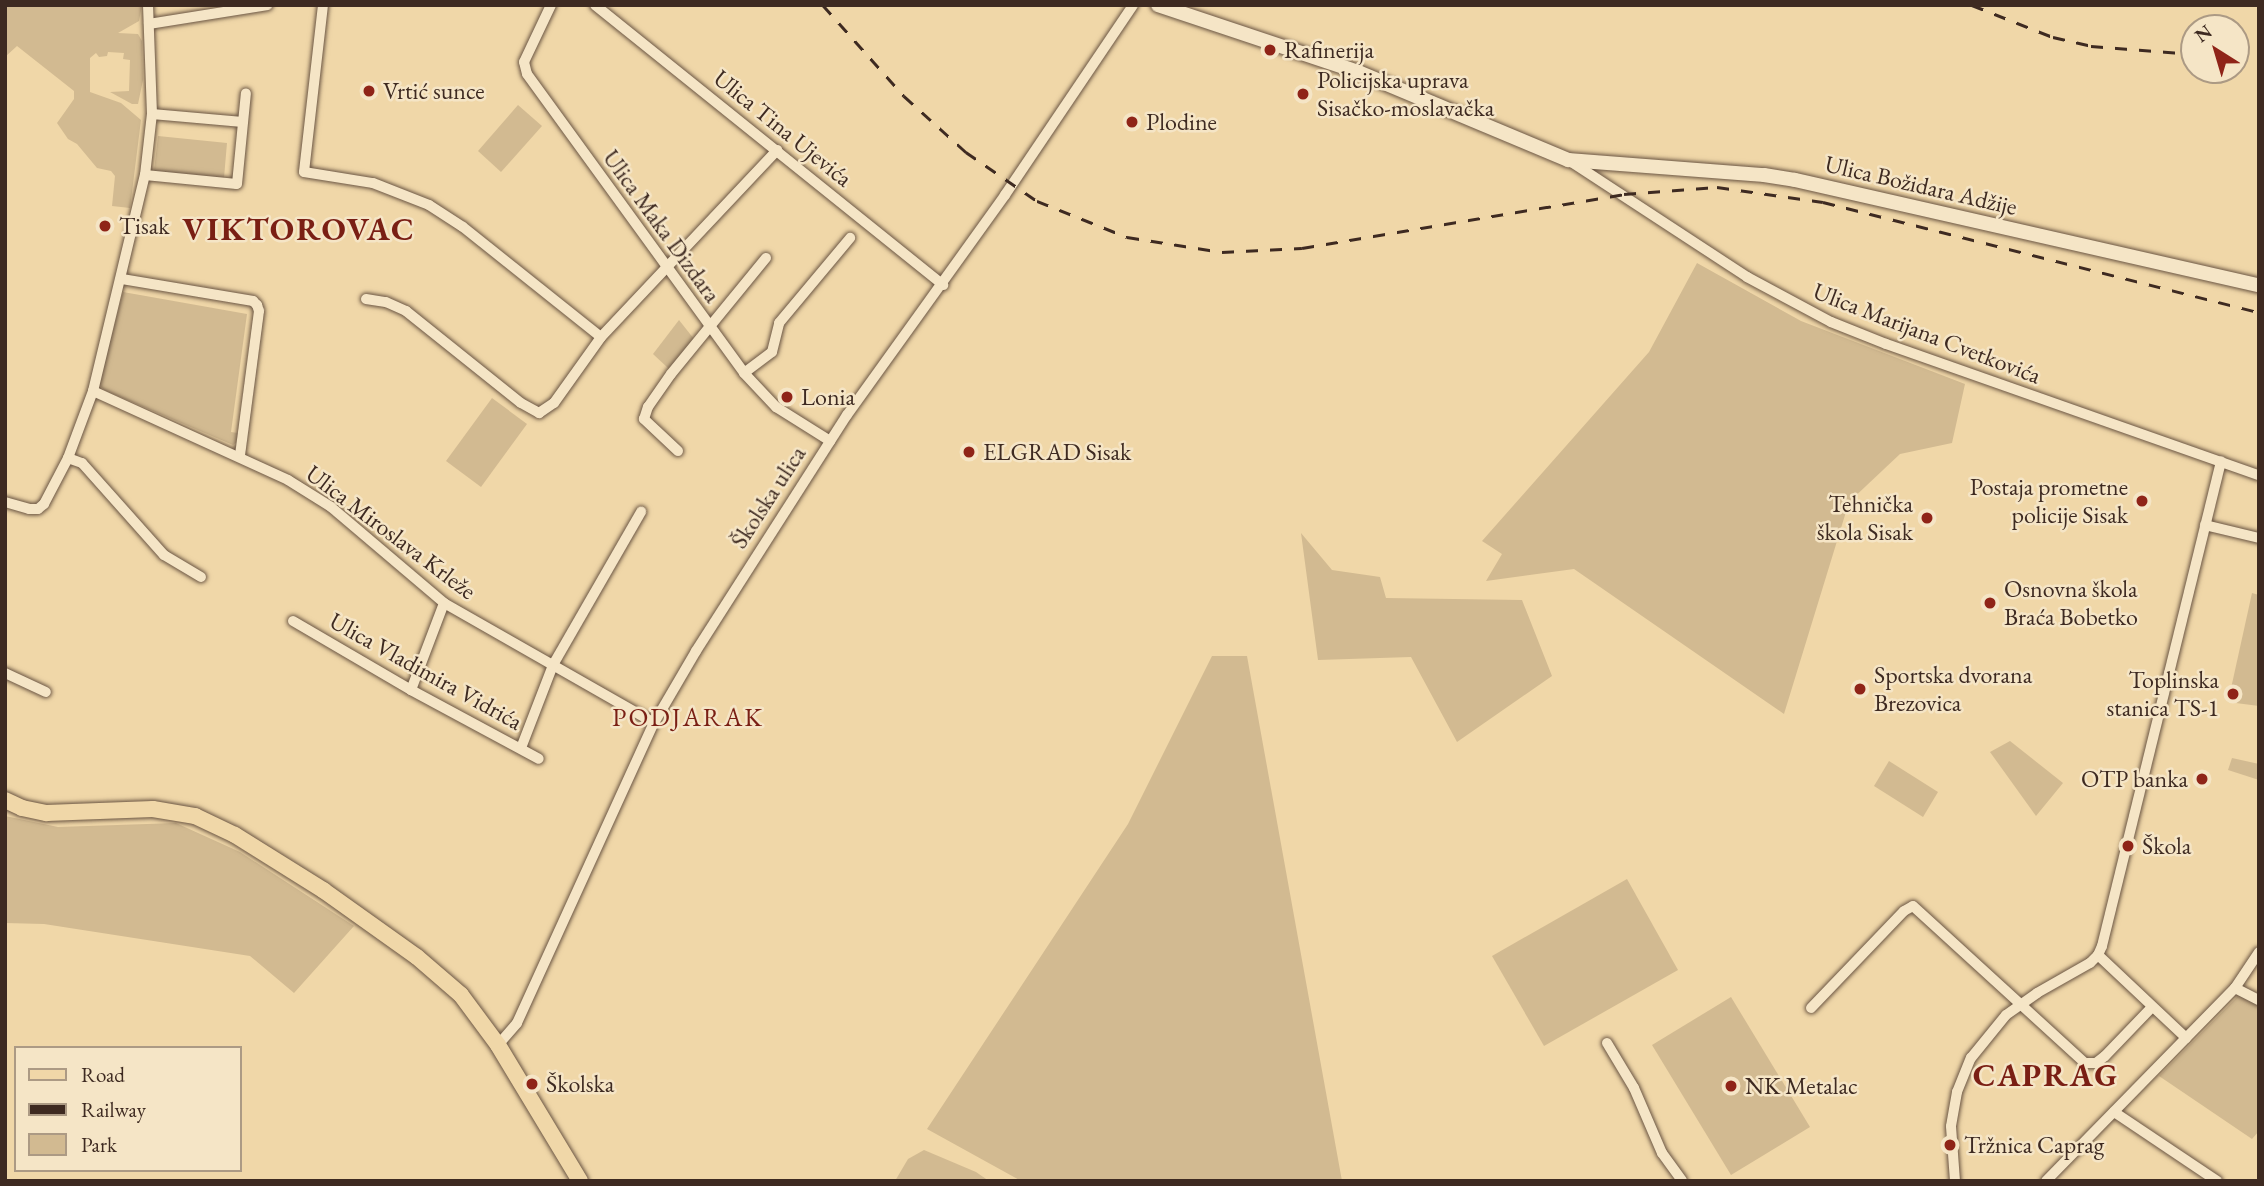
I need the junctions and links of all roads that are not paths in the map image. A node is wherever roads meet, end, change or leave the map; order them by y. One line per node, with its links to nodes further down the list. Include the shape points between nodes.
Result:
1 (148, 5): 8 (street)
2 (267, 5): 8 (street)
3 (323, 5): 23 (street, via 304,172 373,183 429,205)
4 (551, 5): 17 (street, Ulica Maka Dizdara, via 524,69)
5 (595, 5): 12 (street, Ulica Tina Ujevića)
6 (1133, 5): 19 (street, Školska ulica)
7 (1158, 5): 13 (main road, Ulica Božidara Adžije, via 1358,72)
8 (149, 24): 10 (street)
9 (246, 93): 11 (street)
10 (152, 114): 11 (street); 14 (street)
11 (243, 122): 14 (street, via 237,184)
12 (777, 150): 17 (street); 19 (street, Ulica Tina Ujevića)
13 (1568, 160): 20 (main road, Ulica Božidara Adžije, via 1796,180); 30 (street, Ulica Marijana Cvetkovića, via 1747,277 1831,322)
14 (145, 175): 18 (street)
15 (850, 238): 24 (street, via 779,323 772,352)
16 (766, 258): 22 (street)
17 (666, 268): 22 (street, Ulica Maka Dizdara); 23 (street)
18 (122, 279): 25 (street); 28 (street, via 257,305)
19 (943, 285): 26 (street, Školska ulica)
20 (2259, 285)
21 (366, 299): 23 (street, via 407,312 539,413 554,403)
22 (709, 328): 24 (street, Ulica Maka Dizdara); 27 (street, via 671,373 644,419)
23 (601, 337)
24 (744, 373): 26 (street, Ulica Maka Dizdara, via 776,407)
25 (93, 391): 28 (street, Ulica Miroslava Krleže); 29 (street)
26 (830, 441): 43 (street, Školska ulica)
27 (678, 452)
28 (240, 456): 37 (street, Ulica Miroslava Krleže, via 331,507)
29 (68, 458): 32 (street, via 38,509); 36 (street, via 82,463 164,555)
30 (2221, 461): 31 (street, Ulica Marijana Cvetkovića); 34 (street)
31 (2259, 475)
32 (5, 502)
33 (641, 512): 39 (street)
34 (2205, 525): 35 (street); 48 (street)
35 (2259, 538)
36 (201, 577)
37 (444, 603): 39 (street, Ulica Miroslava Krleže); 41 (street)
38 (293, 621): 41 (street, Ulica Vladimira Vidrića)
39 (554, 665): 43 (street, Ulica Miroslava Krleže); 44 (street)
40 (5, 673): 42 (street)
41 (411, 690): 44 (street, Ulica Vladimira Vidrića)
42 (46, 692)
43 (654, 723): 56 (street, Školska ulica, via 517,1023)
44 (521, 748): 45 (street, Ulica Vladimira Vidrića)
45 (539, 759)
46 (5, 800): 56 (main road, via 46,813 163,810 220,827 323,890 426,964 461,995)
47 (2259, 952): 49 (street)
48 (2098, 955): 51 (street); 52 (street)
49 (2235, 988): 50 (street); 54 (street)
50 (2259, 1000)
51 (2022, 1003): 52 (street, via 2088,1064 2105,1056); 53 (street, via 1913,906); 60 (street, via 1980,1044 1962,1076 1951,1126)
52 (2152, 1007): 54 (street)
53 (1811, 1008)
54 (2186, 1038): 57 (street)
55 (1607, 1043): 59 (street, via 1634,1088 1662,1153)
56 (498, 1045): 58 (main road)
57 (2114, 1112): 61 (street); 62 (street)
58 (580, 1181)
59 (1682, 1181)
60 (1955, 1181)
61 (2046, 1181)
62 (2217, 1181)

